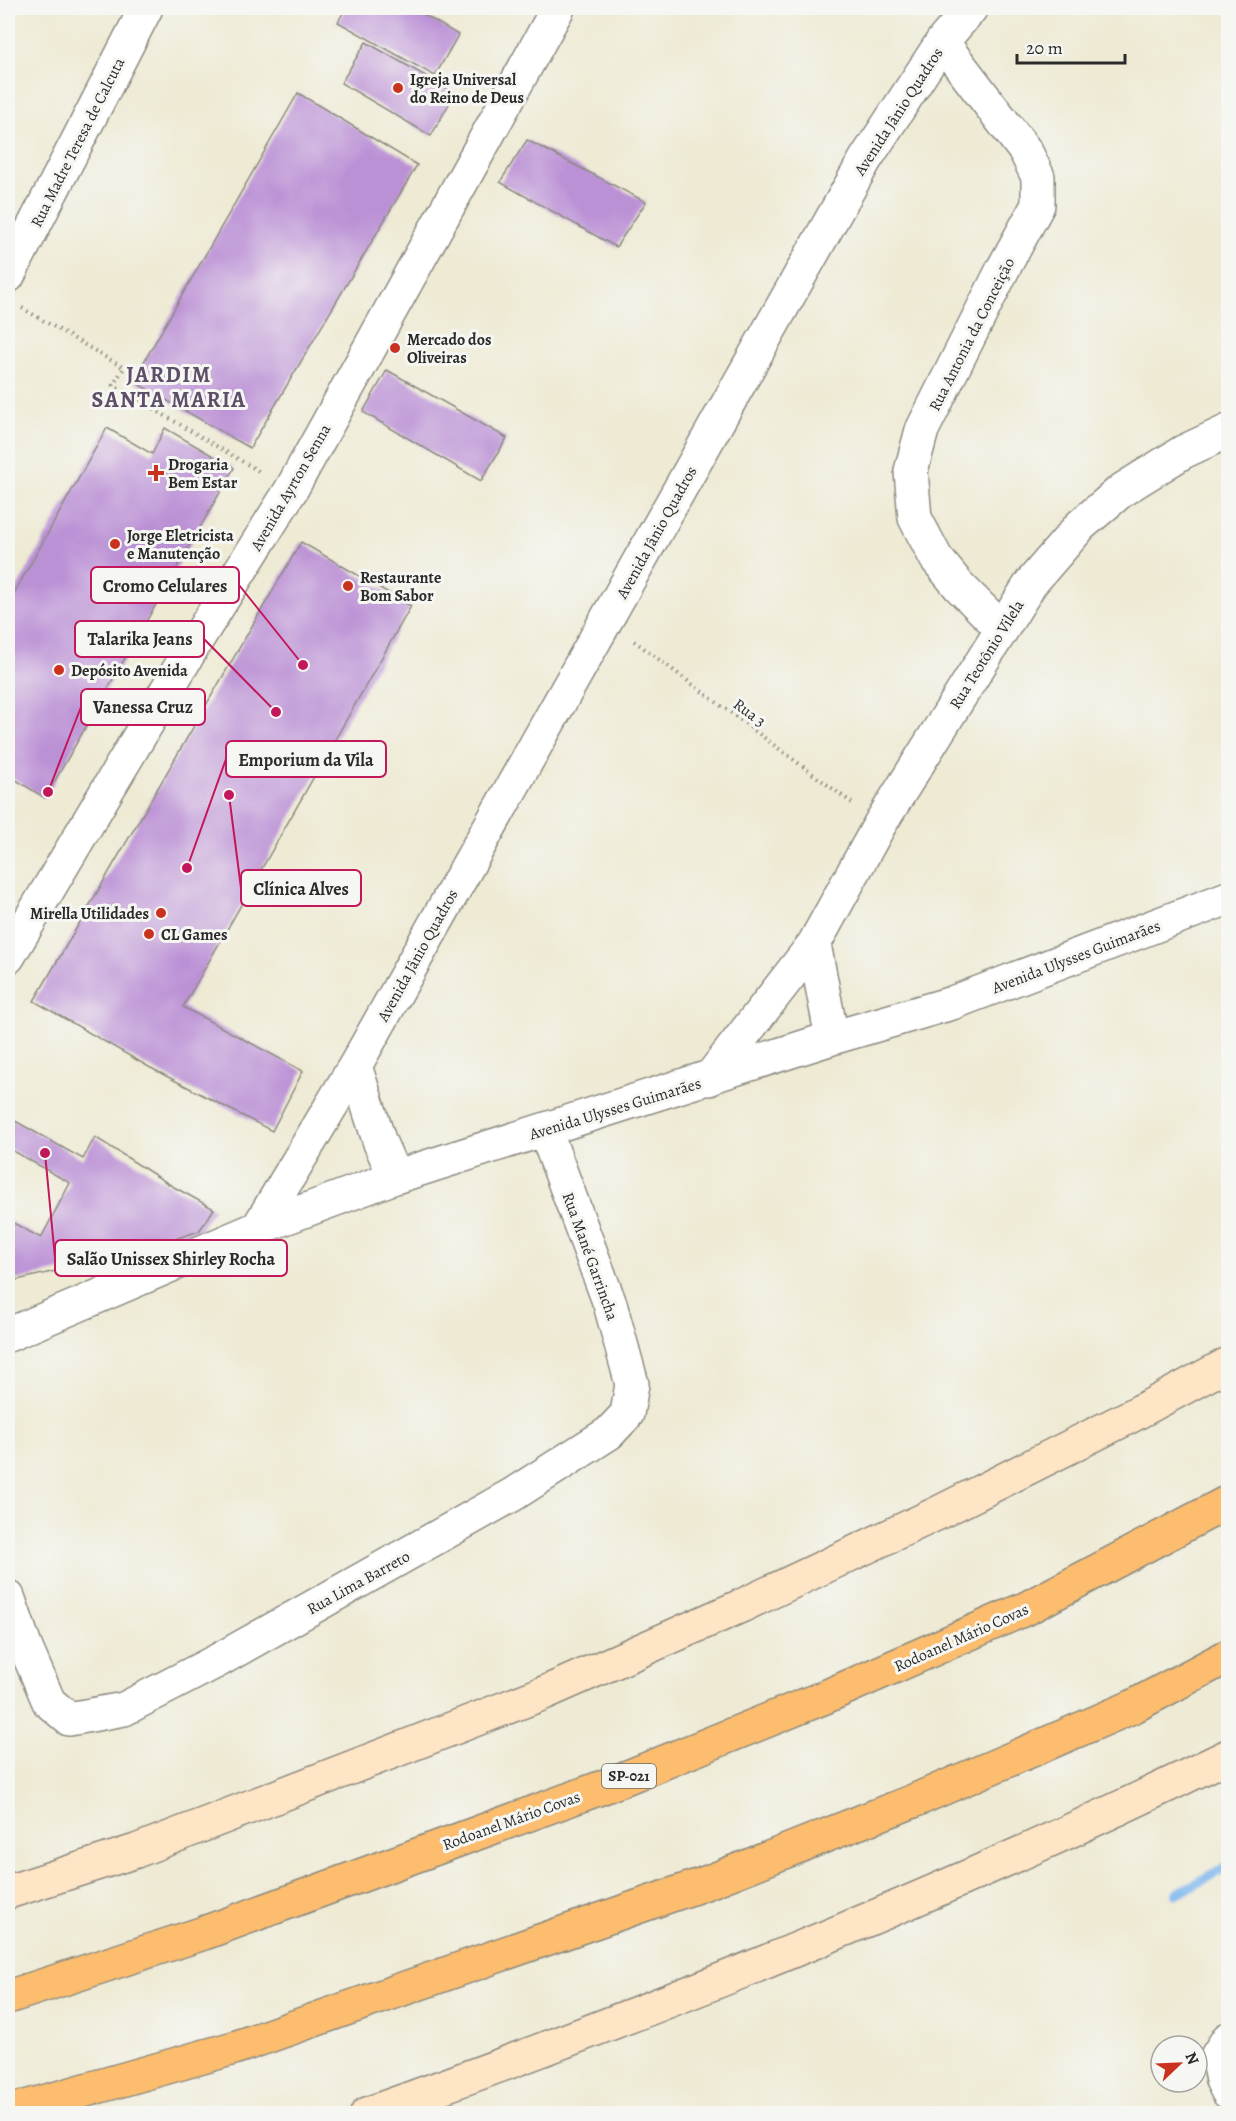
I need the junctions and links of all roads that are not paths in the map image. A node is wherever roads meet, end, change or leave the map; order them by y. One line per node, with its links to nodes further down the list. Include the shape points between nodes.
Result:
1 (146, 8): 5 (street, Rua Madre Teresa de Calcuta)
2 (558, 8): 10 (street, Avenida Ayrton Senna, via 291,490)
3 (971, 8): 4 (street, Avenida Jânio Quadros)
4 (942, 42): 7 (street, Rua Antonia da Conceição, via 1026,152 1038,177 1038,205 922,430 911,471 915,518 936,558); 12 (street, Avenida Jânio Quadros, via 865,160)
5 (11, 290)
6 (1228, 431): 7 (street, Rua Teotônio Vilela, via 1183,452 1122,490 1082,525 1031,583)
7 (1002, 629): 9 (street, Rua Teotônio Vilela, via 880,824)
8 (1228, 898): 11 (street, Avenida Ulysses Guimarães, via 952,1003)
9 (814, 944): 11 (street); 13 (street, Rua Teotônio Vilela)
10 (8, 957)
11 (832, 1038): 13 (street, Avenida Ulysses Guimarães)
12 (355, 1066): 15 (street); 16 (street, Avenida Jânio Quadros)
13 (709, 1078): 14 (street, Avenida Ulysses Guimarães)
14 (545, 1130): 15 (street, Avenida Ulysses Guimarães); 19 (street, Rua Mané Garrincha, via 610,1304)
15 (395, 1177): 16 (street, Avenida Ulysses Guimarães)
16 (258, 1228): 17 (street, Avenida Ulysses Guimarães)
17 (8, 1335)
18 (1228, 1364): 24 (main road, via 936,1514 544,1694 136,1851)
19 (632, 1384): 21 (street, Rua Lima Barreto, via 627,1414 609,1433 512,1495 124,1709 69,1719 49,1702)
20 (1228, 1502): 25 (highway, Rodoanel Mário Covas / SP-021, via 1027,1608 603,1787 204,1933)
21 (8, 1597)
22 (1228, 1656): 28 (highway, via 1132,1707 911,1802 703,1884 234,2048)
23 (1228, 1756): 29 (main road, via 855,1926 567,2041)
24 (8, 1892)
25 (8, 1997)
26 (1228, 2039): 27 (street, via 1217,2056 1221,2080)
27 (1228, 2092)
28 (8, 2112)
29 (367, 2114)

